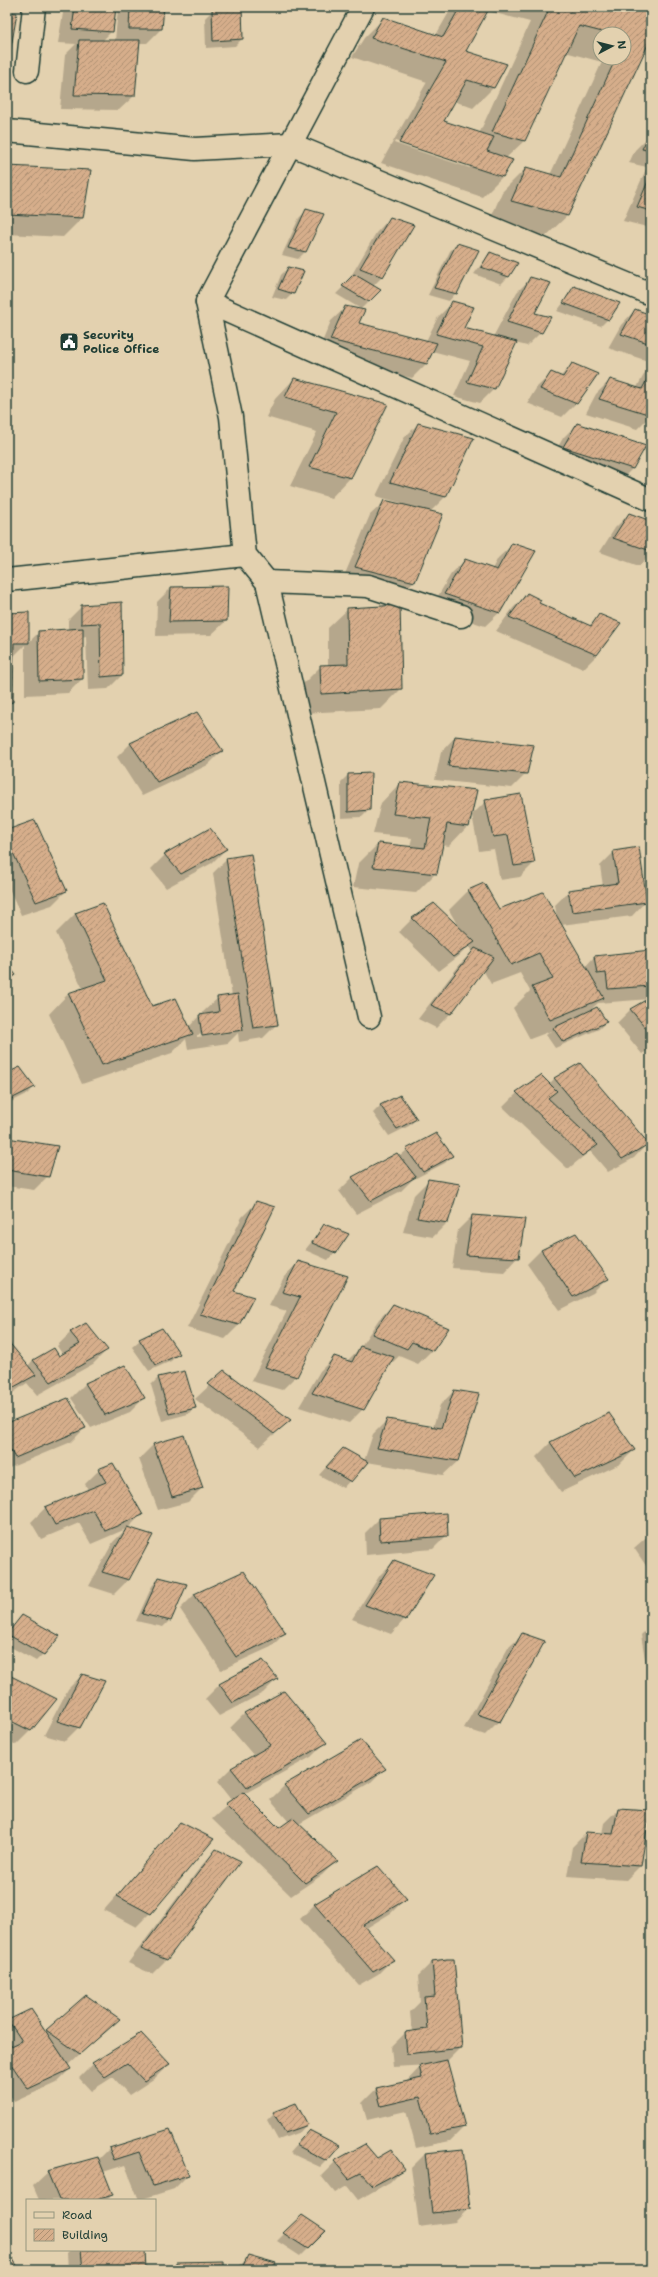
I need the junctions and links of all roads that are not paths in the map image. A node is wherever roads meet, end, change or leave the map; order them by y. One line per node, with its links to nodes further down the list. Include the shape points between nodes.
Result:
1 (34, 7): 3 (street)
2 (363, 7): 5 (street)
3 (27, 71)
4 (7, 131): 5 (street, via 195,149)
5 (290, 144): 6 (street); 7 (street)
6 (651, 294)
7 (208, 302): 8 (street); 9 (street, via 231,417)
8 (651, 500)
9 (245, 555): 10 (street); 11 (street)
10 (7, 580)
11 (267, 582): 12 (street, via 368,586); 13 (street)
12 (461, 616)
13 (369, 1017)

